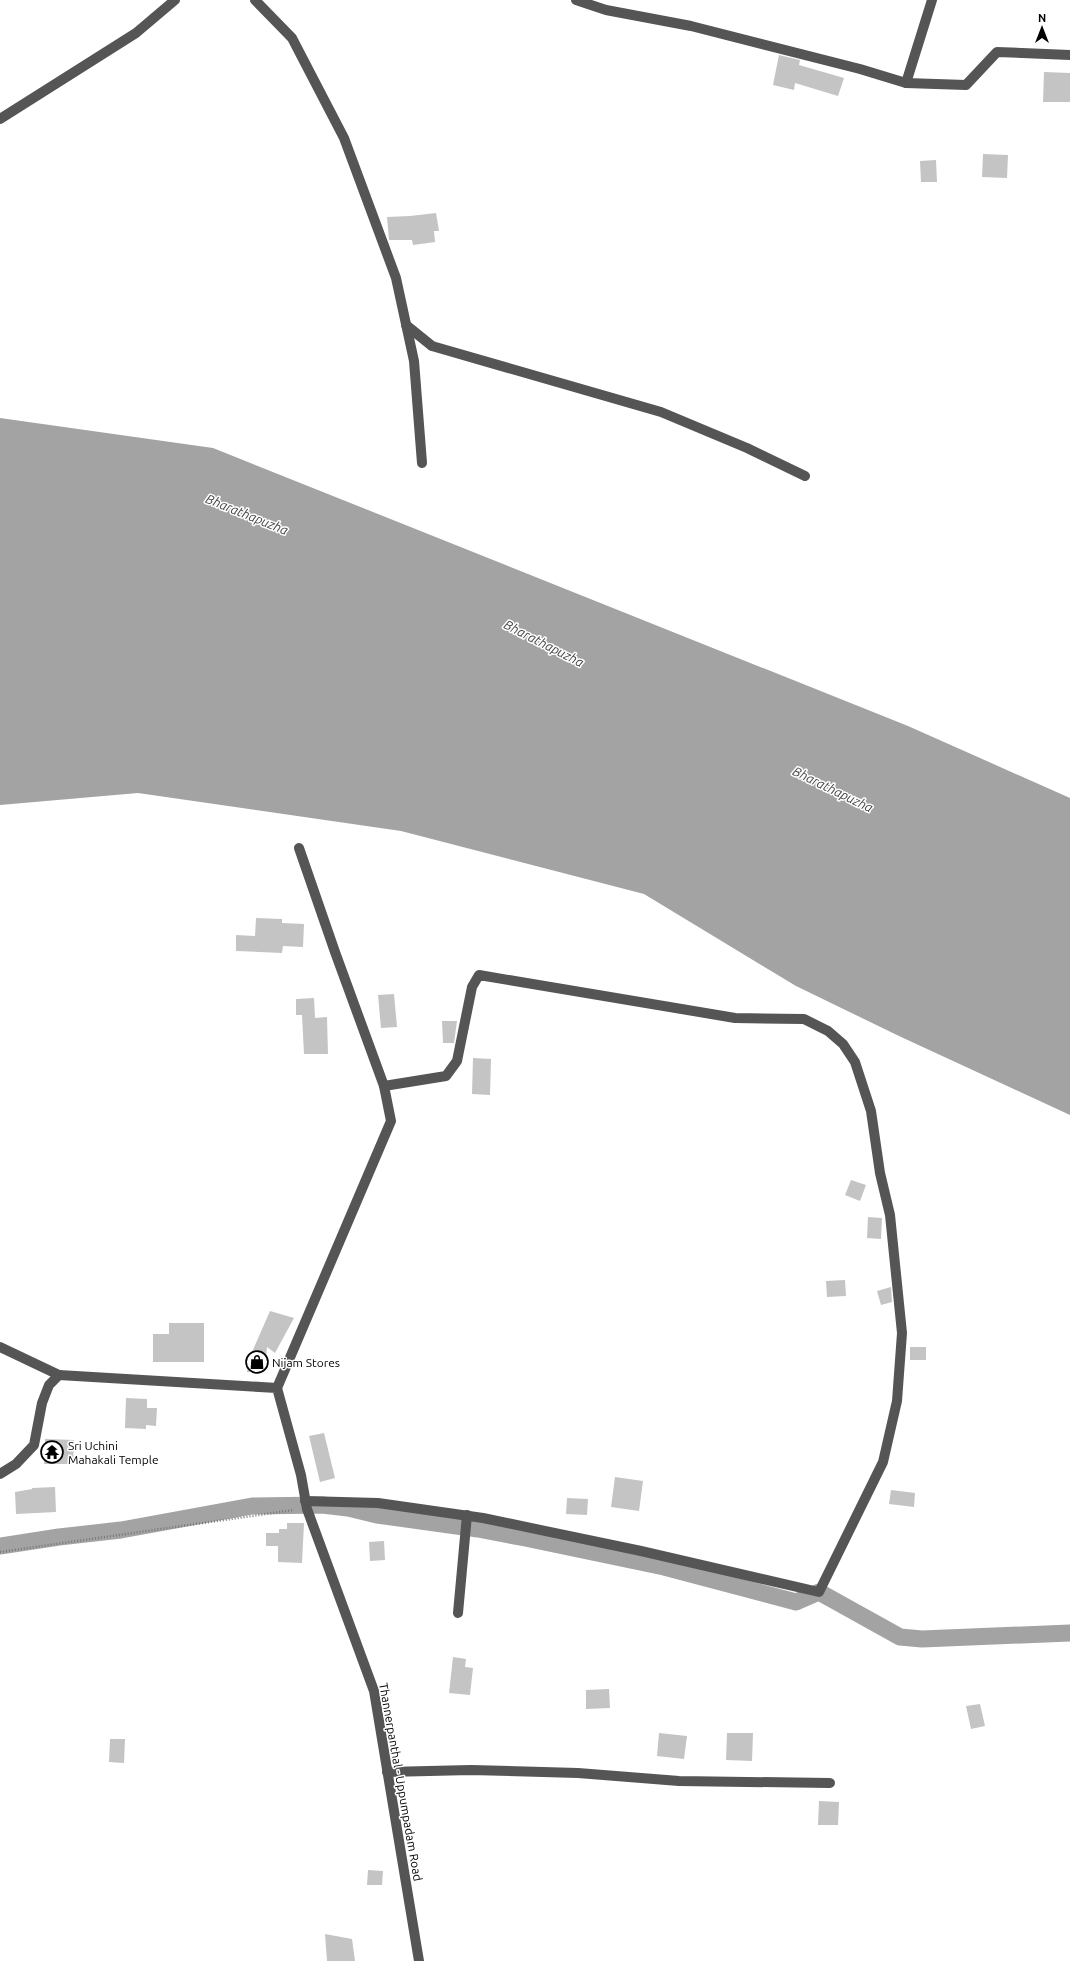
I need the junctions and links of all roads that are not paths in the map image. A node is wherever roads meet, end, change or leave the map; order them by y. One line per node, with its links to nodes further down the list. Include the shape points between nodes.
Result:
1 (175, 0): 7 (street, via 136,33)
2 (255, 0): 8 (street, via 292,38 344,138 396,278)
3 (576, 0): 6 (street, via 606,10 692,26)
4 (932, 0): 6 (street)
5 (1070, 55): 6 (street, via 997,52 966,85)
6 (906, 83)
7 (0, 119)
8 (406, 325): 9 (street, via 414,361); 10 (street, via 432,346 661,412 747,448)
9 (422, 463)
10 (805, 476)
11 (299, 848): 12 (street, via 334,952)
12 (384, 1086): 15 (street, via 391,1121); 18 (street, via 446,1076 457,1061 472,988 479,975 735,1018 804,1019 828,1031 843,1044 855,1062 871,1111 880,1173 890,1215 902,1333 897,1400 883,1462 819,1592)
13 (0, 1347): 14 (street)
14 (59, 1375): 15 (street); 16 (street, via 49,1385 42,1403 34,1445 16,1464)
15 (277, 1388): 17 (street, Thannerpanthal - Uppumpadam Road, via 301,1475)
16 (0, 1474)
17 (306, 1505): 18 (street, via 378,1503); 20 (street, Thannerpanthal - Uppumpadam Road, via 374,1691)
18 (468, 1515): 19 (street)
19 (458, 1613)
20 (387, 1772): 21 (street, via 471,1770 578,1773 679,1781); 22 (street, Thannerpanthal - Uppumpadam Road)
21 (830, 1783)
22 (419, 1961)

